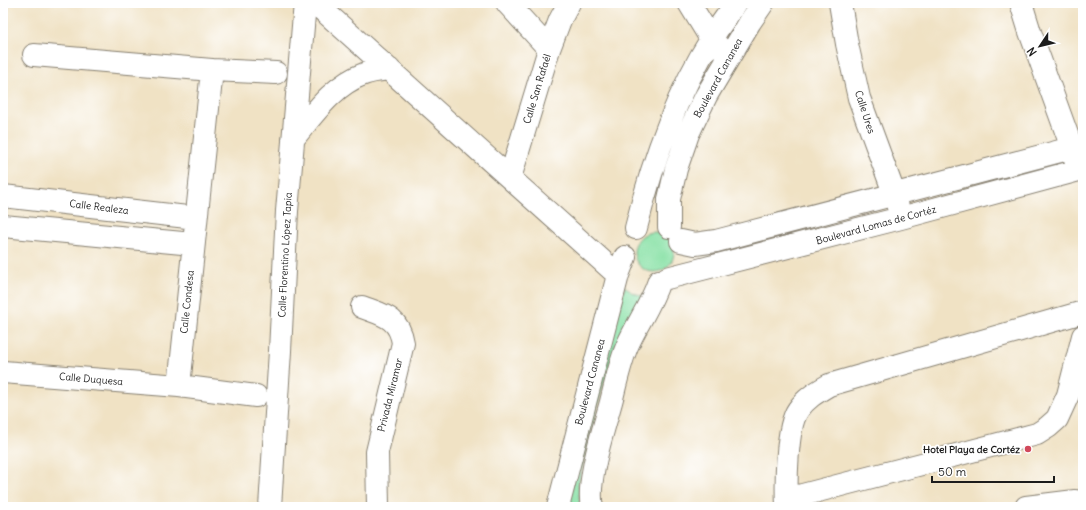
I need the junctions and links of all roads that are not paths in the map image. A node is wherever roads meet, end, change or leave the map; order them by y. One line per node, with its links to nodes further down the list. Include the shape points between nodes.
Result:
1 (305, 3): 17 (street, Calle Florentino López Tapia)
2 (315, 3): 14 (street)
3 (507, 3): 11 (street)
4 (569, 3): 11 (street, Calle San Rafaél)
5 (689, 3): 10 (street)
6 (736, 3): 10 (street)
7 (763, 3): 13 (street, Boulevard Cananea)
8 (840, 3): 21 (street, Calle Ures, via 859,98)
9 (1021, 3): 18 (street, via 1030,32)
10 (711, 38): 13 (street); 29 (street, via 659,150)
11 (549, 49): 20 (street, Calle San Rafaél)
12 (34, 55): 15 (street)
13 (730, 57): 31 (street, Boulevard Cananea, via 706,96 688,134 676,169 670,199)
14 (388, 69): 17 (street, via 364,74 345,84 322,104); 20 (street)
15 (212, 70): 16 (street); 25 (street, Calle Condesa)
16 (276, 73)
17 (293, 139): 42 (street, Calle Florentino López Tapia)
18 (1078, 146): 19 (street); 21 (street)
19 (1080, 169): 26 (street, Boulevard Lomas de Cortéz)
20 (510, 178): 33 (street)
21 (894, 193): 26 (street, Calle Ures); 31 (street, via 710,242 695,244)
22 (3, 196): 23 (street, Calle Realeza)
23 (28, 199): 24 (street, Calle Realeza); 28 (street)
24 (60, 202): 25 (street, Calle Realeza); 30 (street)
25 (196, 218): 32 (street, Calle Condesa)
26 (901, 218): 33 (street, Boulevard Lomas de Cortéz)
27 (3, 226): 28 (street)
28 (26, 228): 30 (street)
29 (636, 228): 31 (street, via 644,224 661,224); 33 (street, via 626,241 624,249)
30 (57, 231): 32 (street)
31 (675, 234): 33 (street, Boulevard Cananea, via 683,250 682,260 675,272)
32 (193, 244): 38 (street, Calle Condesa)
33 (641, 274): 44 (street, Boulevard Cananea); 45 (street, via 647,309 622,360 591,484)
34 (362, 307): 43 (street, Privada Miramar, via 389,317 400,333 403,343 376,452)
35 (1083, 312): 40 (street, via 829,385 813,394 797,410 789,434)
36 (1083, 336): 40 (street, via 1068,395 1057,419 1037,434)
37 (3, 372): 38 (street, Calle Duquesa)
38 (179, 386): 39 (street, Calle Duquesa)
39 (256, 396)
40 (787, 503)
41 (1083, 503): 46 (street, via 1075,501)
42 (270, 507)
43 (378, 507)
44 (558, 507)
45 (592, 507)
46 (1026, 507)

